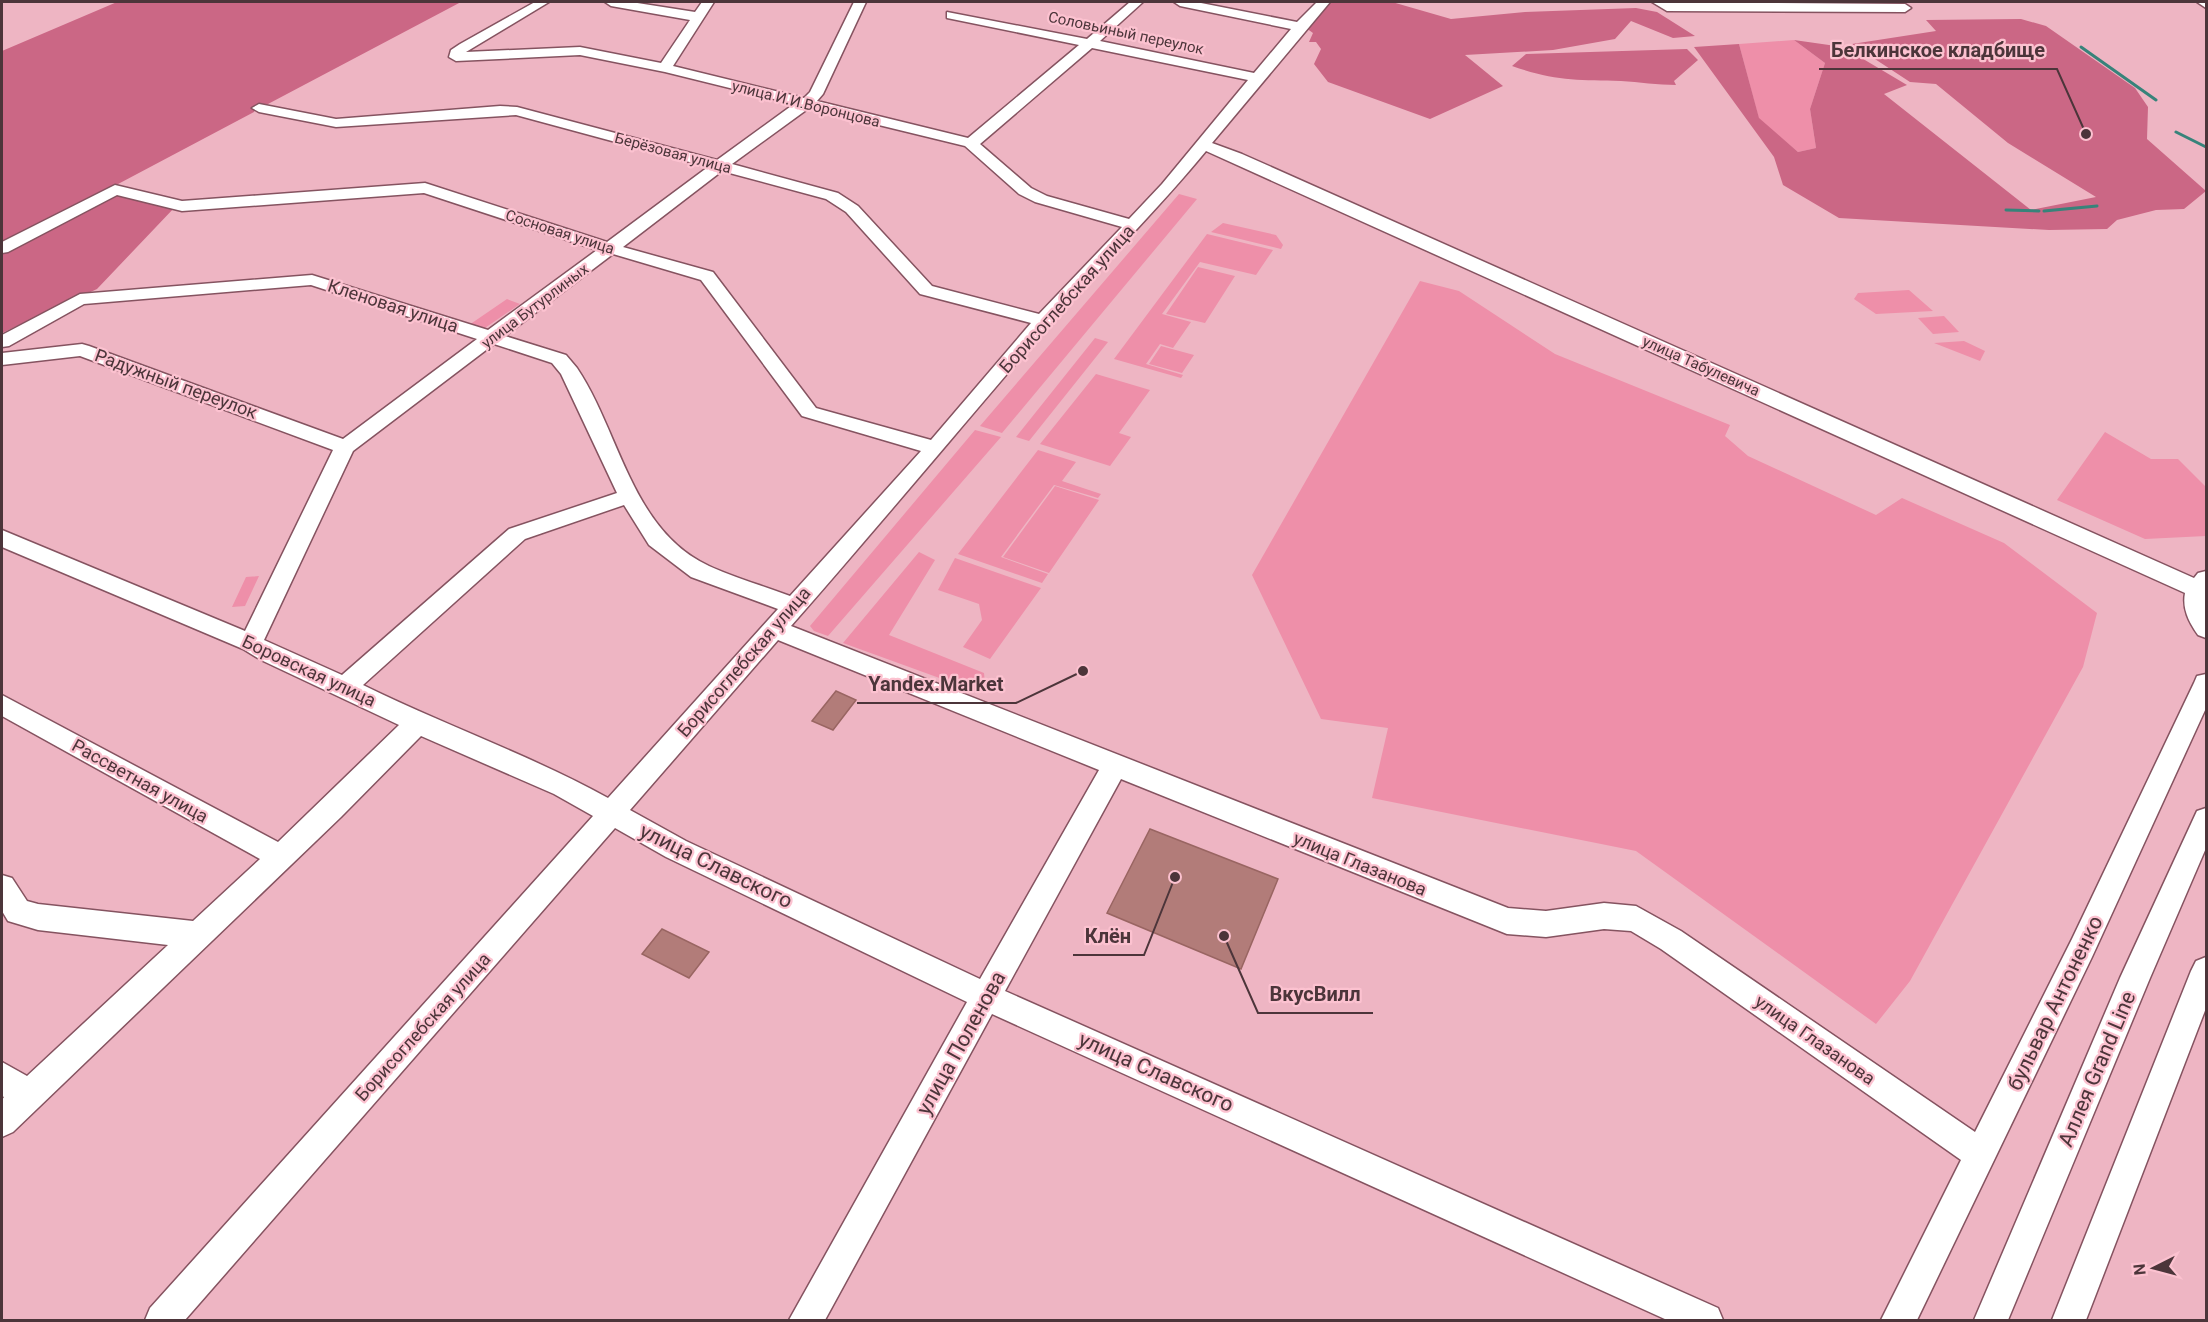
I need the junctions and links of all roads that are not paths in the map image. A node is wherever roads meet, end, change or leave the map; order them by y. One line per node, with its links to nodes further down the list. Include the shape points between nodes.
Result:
1 (543, 2): 14 (street, улица И.И.Воронцова, via 465,47 456,57 580,51)
2 (611, 2): 11 (street)
3 (708, 2): 11 (street)
4 (860, 2): 16 (street, улица Бутурлиных, via 816,94)
5 (970, 2): 13 (street, Соловьиный переулок, via 947,19)
6 (1137, 2): 13 (street)
7 (1180, 2): 12 (street)
8 (1324, 2): 12 (street, Борисоглебская улица)
9 (1658, 2): 10 (street, via 1667,7)
10 (1905, 8)
11 (698, 17): 14 (street)
12 (1300, 27): 15 (street, Борисоглебская улица)
13 (1089, 43): 15 (street, Соловьиный переулок); 18 (street)
14 (665, 68): 16 (street, улица И.И.Воронцова)
15 (1258, 78): 19 (street, Борисоглебская улица)
16 (806, 104): 18 (street, улица И.И.Воронцова); 20 (street, улица Бутурлиных)
17 (259, 108): 20 (street, Берёзовая улица, via 336,123 517,111)
18 (970, 143): 21 (street, улица И.И.Воронцова, via 1025,191 1041,199)
19 (1204, 145): 21 (street, Борисоглебская улица); 32 (street, улица Табулевича)
20 (720, 166): 23 (street, улица Бутурлиных); 24 (street, Берёзовая улица, via 832,196 852,208 926,290)
21 (1134, 225): 24 (street, Борисоглебская улица)
22 (2, 248): 23 (street, Сосновая улица, via 115,190 182,206 425,188)
23 (612, 249): 25 (street, улица Бутурлиных); 29 (street, Сосновая улица, via 707,276 809,412)
24 (1043, 321): 29 (street, Борисоглебская улица)
25 (493, 337): 26 (street, Кленовая улица, via 312,280 80,299); 28 (street, улица Бутурлиных); 30 (street, Кленовая улица, via 559,359 570,372)
26 (2, 342)
27 (2, 359): 28 (street, Радужный переулок, via 82,350)
28 (345, 447): 36 (street, улица Бутурлиных)
29 (935, 448): 33 (street, Борисоглебская улица)
30 (629, 496): 33 (street, Кленовая улица, via 657,540 699,572); 38 (street, via 516,534)
31 (2, 538): 36 (street, Боровская улица)
32 (2202, 584): 35 (street, via 2194,604)
33 (794, 606): 34 (street, Борисоглебская улица)
34 (774, 629): 41 (street, улица Глазанова); 42 (street, Борисоглебская улица)
35 (2206, 629)
36 (251, 643): 38 (street, Боровская улица)
37 (2206, 683): 52 (street, бульвар Антоненко)
38 (345, 687): 40 (street, Боровская улица)
39 (2, 705): 44 (street, Рассветная улица)
40 (417, 723): 42 (street, Боровская улица, via 563,786); 44 (street)
41 (1115, 766): 48 (street, улица Поленова); 52 (street, улица Глазанова, via 1507,921 1546,924 1604,916 1636,919)
42 (611, 814): 48 (street, улица Славского); 53 (street, Борисоглебская улица)
43 (2206, 819): 57 (street, Аллея Grand Line)
44 (279, 856): 46 (street)
45 (2, 887): 46 (street, via 18,912 38,917)
46 (200, 935): 50 (street)
47 (2206, 971): 58 (street)
48 (987, 997): 54 (street, улица Поленова); 55 (street, улица Славского)
49 (2, 1077): 50 (street)
50 (28, 1096): 51 (street)
51 (2, 1121)
52 (1981, 1155): 56 (street, бульвар Антоненко)
53 (162, 1320)
54 (806, 1320)
55 (1706, 1320)
56 (1899, 1320)
57 (1991, 1320)
58 (2069, 1320)

